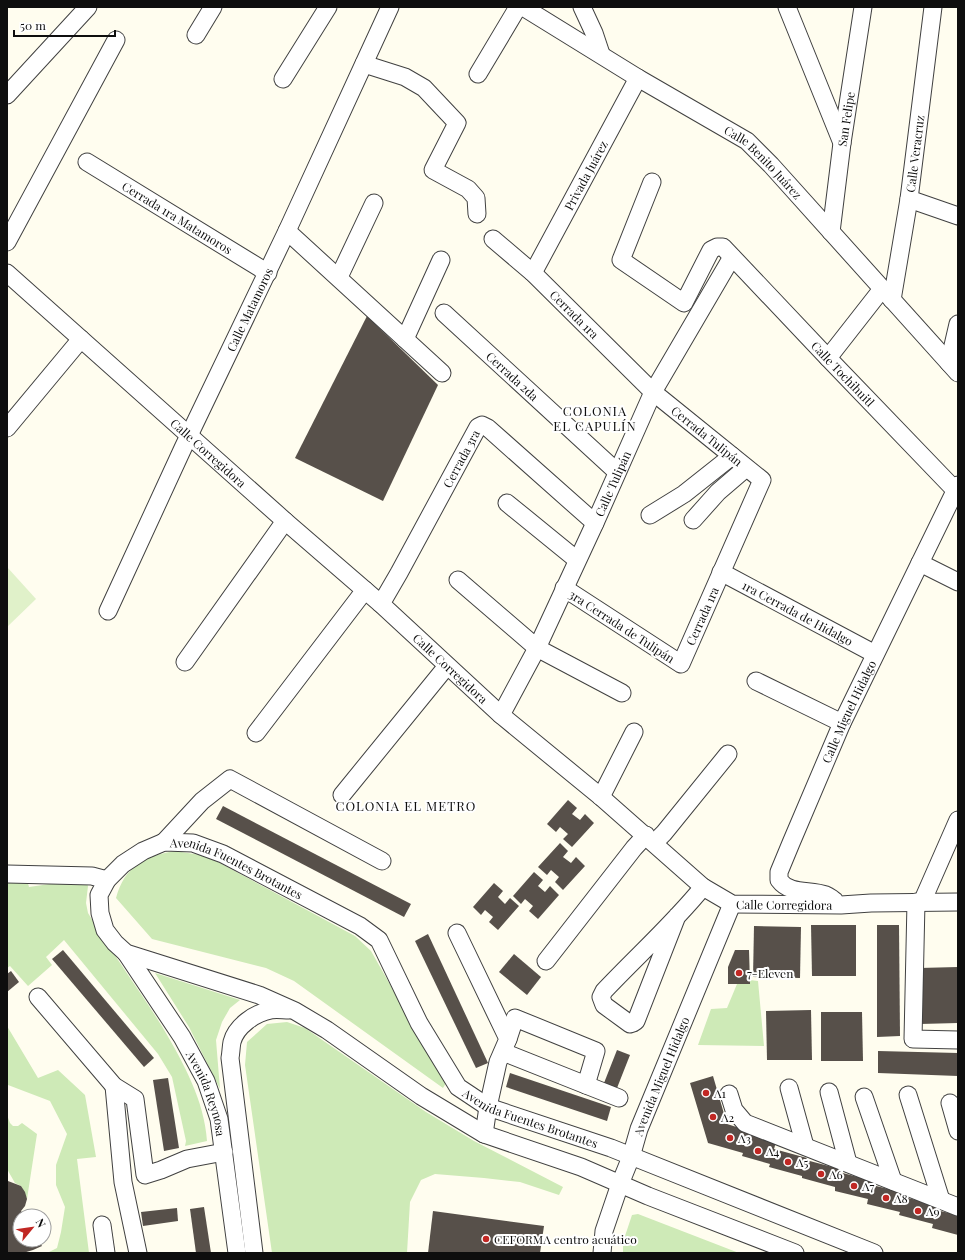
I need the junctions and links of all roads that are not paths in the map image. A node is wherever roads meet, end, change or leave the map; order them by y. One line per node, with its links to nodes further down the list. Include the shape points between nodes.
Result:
1 (88, 7): 18 (street)
2 (213, 7): 11 (street)
3 (328, 7): 17 (street)
4 (390, 7): 14 (street, Calle Matamoros)
5 (518, 7): 15 (street)
6 (523, 7): 13 (street, Calle Benito Juárez)
7 (582, 7): 13 (street)
8 (787, 7): 19 (street)
9 (863, 7): 19 (street, San Felipe)
10 (932, 7): 22 (street, Calle Veracruz)
11 (196, 35)
12 (116, 40): 29 (street)
13 (600, 54): 16 (street, Calle Benito Juárez)
14 (364, 64): 24 (street, via 405,77 424,88 457,123 433,170 468,189 476,198); 26 (street, Calle Matamoros)
15 (478, 74)
16 (638, 78): 27 (street, Calle Benito Juárez, via 747,141 771,164); 34 (street, Privada Juárez)
17 (283, 79)
18 (7, 95)
19 (842, 143): 27 (street, San Felipe)
20 (87, 162): 33 (street, Cerrada 1ra Matamoros)
21 (652, 182): 30 (street, Calle Tochihuitl, via 621,260 684,303 711,250 723,247)
22 (909, 199): 25 (street); 36 (street, Calle Veracruz)
23 (374, 203): 35 (street)
24 (477, 214)
25 (958, 216)
26 (288, 231): 33 (street, Calle Matamoros); 35 (street)
27 (831, 232): 36 (street, Calle Benito Juárez)
28 (493, 239): 34 (street, Cerrada 1ra)
29 (7, 242)
30 (732, 256): 41 (street, Calle Tochihuitl); 44 (street, Calle Tulipán)
31 (441, 260): 40 (street)
32 (7, 272): 39 (street, Calle Corregidora)
33 (268, 272): 46 (street, Calle Matamoros)
34 (533, 273): 44 (street, Cerrada 1ra)
35 (338, 277): 40 (street)
36 (887, 294): 41 (street); 42 (street, Calle Benito Juárez)
37 (444, 313): 49 (street, Cerrada 2da)
38 (958, 324): 42 (street)
39 (81, 339): 45 (street); 46 (street, Calle Corregidora)
40 (405, 339): 43 (street)
41 (828, 358): 51 (street, Calle Tochihuitl)
42 (954, 368)
43 (442, 373)
44 (653, 392): 47 (street, Cerrada Tulipán); 49 (street, Calle Tulipán)
45 (7, 428)
46 (189, 436): 55 (street, Calle Corregidora); 65 (street, Calle Matamoros)
47 (732, 456): 48 (street, Cerrada Tulipán); 53 (street, via 684,494)
48 (746, 468): 50 (street, Cerrada Tulipán); 54 (street, via 718,492)
49 (617, 472): 56 (street, Calle Tulipán)
50 (762, 480): 59 (street, Cerrada 1ra)
51 (957, 488): 58 (street, Calle Miguel Hidalgo)
52 (507, 503): 57 (street)
53 (650, 515)
54 (693, 520)
55 (285, 521): 63 (street, Calle Corregidora); 68 (street)
56 (595, 523): 57 (street, Calle Tulipán); 64 (street, Cerrada 3ra, via 482,425 478,428)
57 (577, 560): 62 (street, Calle Tulipán)
58 (920, 563): 61 (street); 67 (street, Calle Miguel Hidalgo)
59 (721, 572): 67 (street, 1ra Cerrada de Hidalgo); 69 (street, Cerrada 1ra)
60 (458, 580): 66 (street)
61 (958, 582)
62 (564, 588): 66 (street, Calle Tulipán); 69 (street, 3ra Cerrada de Tulipán)
63 (365, 590): 64 (street, Calle Corregidora); 76 (street)
64 (381, 604): 70 (street, Calle Corregidora)
65 (108, 610)
66 (537, 648): 72 (street); 73 (street, Calle Tulipán)
67 (875, 654): 74 (street, Calle Miguel Hidalgo)
68 (185, 662)
69 (681, 664)
70 (447, 666): 73 (street, Calle Corregidora); 78 (street)
71 (756, 681): 74 (street)
72 (622, 692)
73 (501, 715): 79 (street, Calle Corregidora)
74 (842, 723): 90 (street, Calle Miguel Hidalgo, via 779,872 779,880 783,886 826,895)
75 (634, 732): 79 (street)
76 (256, 733)
77 (728, 754): 81 (street, via 664,833)
78 (342, 795)
79 (601, 797): 81 (street, Calle Corregidora)
80 (958, 820): 87 (street)
81 (650, 839): 86 (street, Calle Corregidora); 94 (street, via 634,848)
82 (164, 842): 83 (street, via 202,801 230,778); 85 (street, Avenida Fuentes Brotantes, via 123,864); 108 (street, Avenida Fuentes Brotantes, via 193,843 223,854 360,926 379,940 419,1023 458,1087)
83 (382, 861)
84 (7, 874): 85 (street, via 92,876)
85 (107, 880): 93 (street, Avenida Fuentes Brotantes, via 100,895 100,913 105,930)
86 (703, 887): 89 (street, Calle Corregidora); 91 (street)
87 (919, 902): 88 (street, Calle Corregidora); 90 (street, Calle Corregidora); 97 (street, via 913,1039)
88 (958, 902)
89 (732, 904): 90 (street, Calle Corregidora); 113 (street, Avenida Miguel Hidalgo, via 639,1129)
90 (841, 905)
91 (677, 916): 91 (street, via 636,1021 630,1024 604,1005 601,997)
92 (457, 933): 98 (street)
93 (126, 953): 96 (street, Avenida Fuentes Brotantes, via 259,995); 112 (street, Avenida Reynosa, via 182,1037 206,1081 219,1119)
94 (546, 961)
95 (38, 997): 100 (street)
96 (295, 1011): 110 (street, Avenida Fuentes Brotantes, via 327,1030 421,1096); 126 (street, Avenida Reynosa, via 272,1009 260,1013 239,1029 232,1041 230,1058)
97 (958, 1040)
98 (505, 1045): 99 (street); 99 (street, via 515,1018 596,1051); 108 (street, via 498,1062)
99 (586, 1085): 106 (street)
100 (114, 1086): 115 (street, via 135,1099); 117 (street)
101 (789, 1088): 111 (street)
102 (829, 1092): 114 (street)
103 (729, 1094): 111 (street, via 734,1110 745,1123)
104 (908, 1095): 119 (street)
105 (864, 1097): 116 (street)
106 (619, 1098)
107 (950, 1103): 109 (street)
108 (488, 1107): 110 (street); 113 (street, Avenida Fuentes Brotantes)
109 (958, 1131)
110 (484, 1134): 118 (street, Avenida Fuentes Brotantes, via 581,1167)
111 (804, 1146): 114 (street)
112 (224, 1152): 115 (street, via 187,1158); 125 (street, Avenida Reynosa)
113 (631, 1157): 118 (street, Avenida Miguel Hidalgo); 128 (street, Avenida Fuentes Brotantes)
114 (848, 1164): 116 (street)
115 (145, 1175): 117 (street)
116 (893, 1181): 119 (street)
117 (123, 1182): 124 (street)
118 (620, 1184): 122 (street, Avenida Fuentes Brotantes); 127 (street, Avenida Miguel Hidalgo, via 604,1231)
119 (941, 1200): 120 (street)
120 (958, 1207)
121 (102, 1225): 123 (street)
122 (787, 1251)
123 (106, 1253)
124 (138, 1253)
125 (237, 1253)
126 (254, 1253)
127 (602, 1253)
128 (874, 1253)

